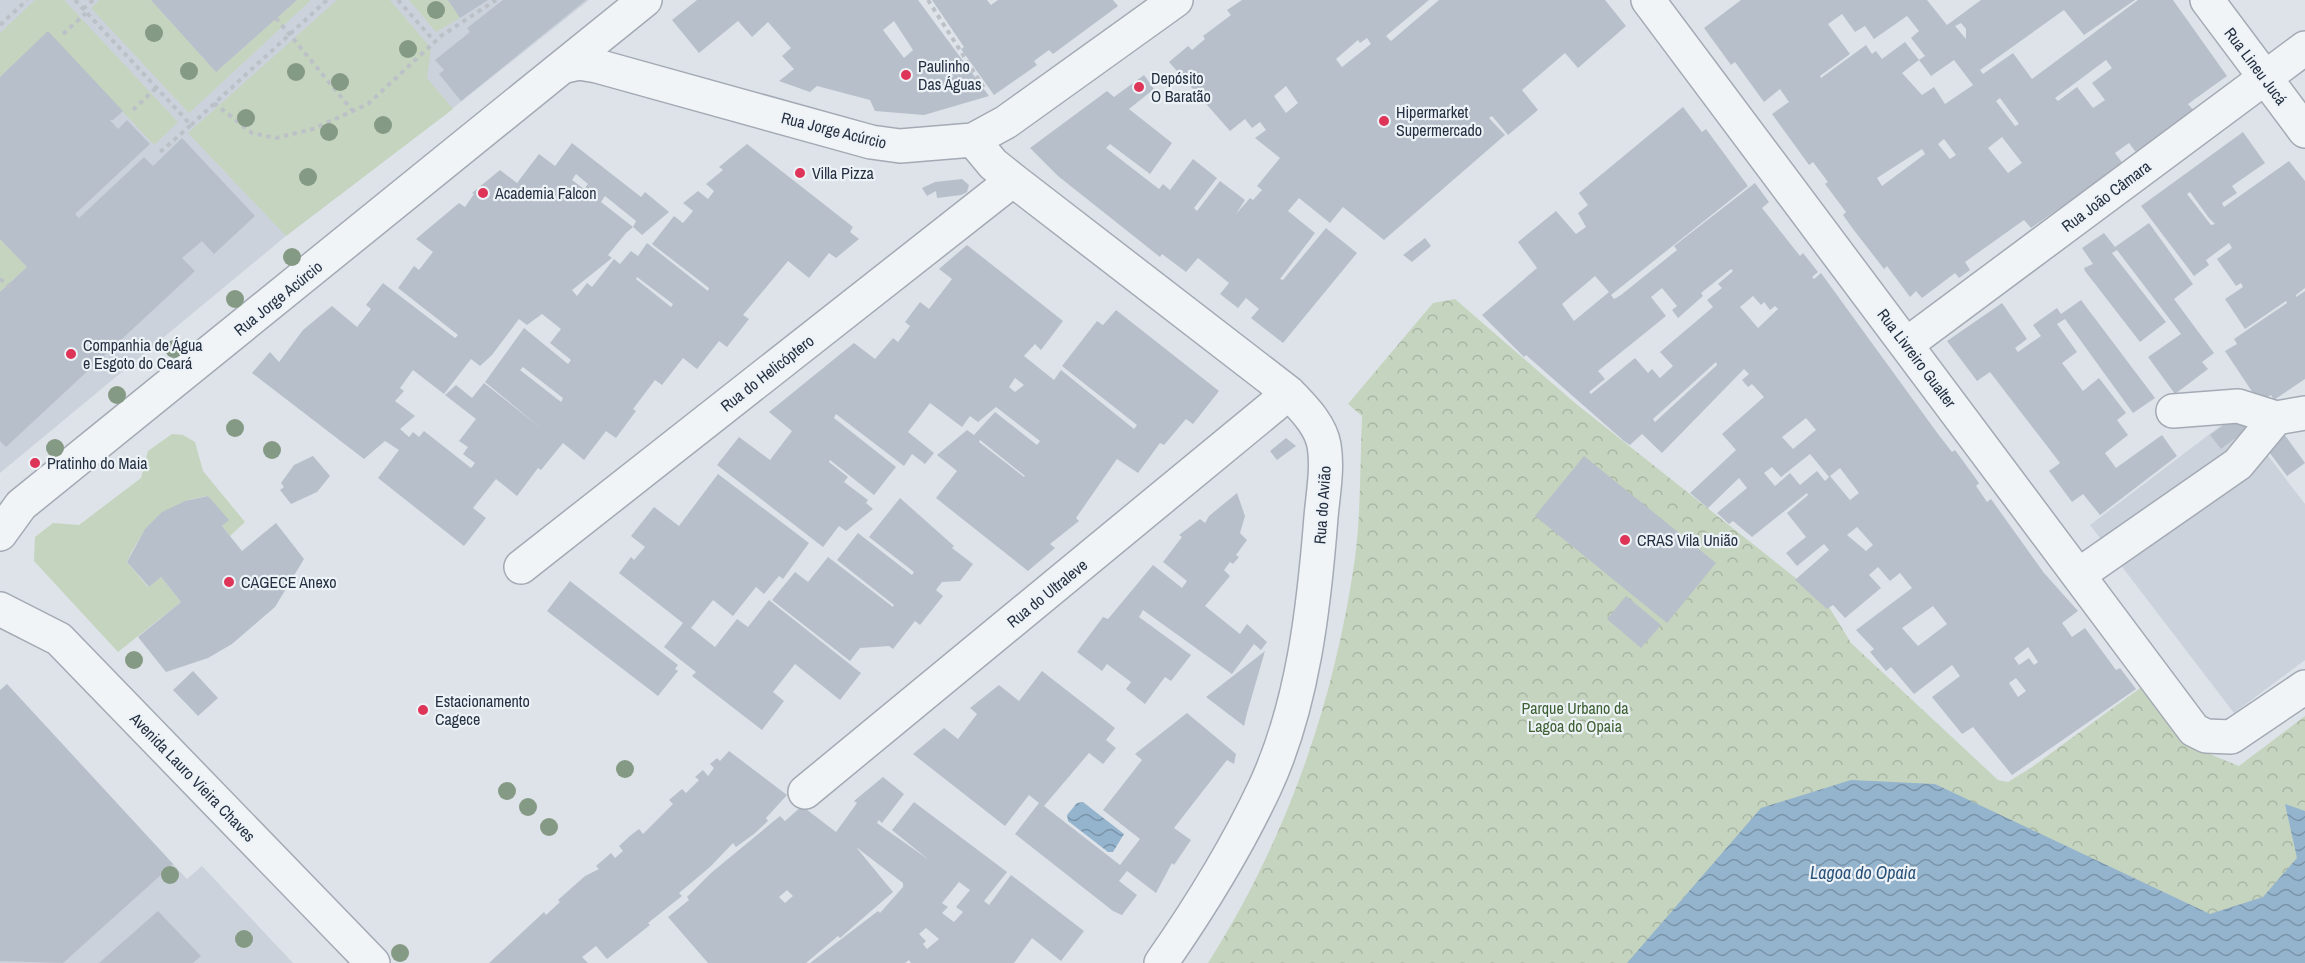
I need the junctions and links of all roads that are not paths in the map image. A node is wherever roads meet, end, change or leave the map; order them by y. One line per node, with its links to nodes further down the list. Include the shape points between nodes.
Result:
1 (645, 0): 6 (street, Rua Jorge Acúrcio)
2 (1176, 0): 9 (street, Rua Jorge Acúrcio, via 1006,122)
3 (1648, 0): 11 (street, Rua Livreiro Gualter)
4 (2206, 0): 7 (street, Rua Lineu Jucá)
5 (2305, 48): 7 (street, Rua João Câmara)
6 (562, 67): 9 (street, Rua Jorge Acúrcio, via 579,63 597,66 871,142 910,145); 15 (street, Rua Jorge Acúrcio, via 21,505)
7 (2265, 78): 8 (street, Rua Lineu Jucá); 11 (street, Rua João Câmara)
8 (2305, 131)
9 (973, 140): 10 (street, Rua do Avião)
10 (1013, 180): 12 (street, Rua do Avião); 16 (street, Rua do Helicóptero)
11 (1907, 344): 17 (street, Rua Livreiro Gualter)
12 (1289, 393): 20 (street, Rua do Ultraleve); 22 (street, Rua do Avião, via 1313,419 1324,442 1326,463 1318,561 1299,687 1265,786 1198,910)
13 (2173, 411): 14 (street, via 2238,406)
14 (2290, 416): 17 (street, via 2238,464)
15 (0, 534)
16 (521, 567)
17 (2080, 574): 19 (street, Rua Livreiro Gualter, via 2194,730 2206,736 2231,737)
18 (0, 609): 21 (street, Avenida Lauro Vieira Chaves, via 59,639)
19 (2305, 687)
20 (805, 792)
21 (373, 963)
22 (1161, 963)

